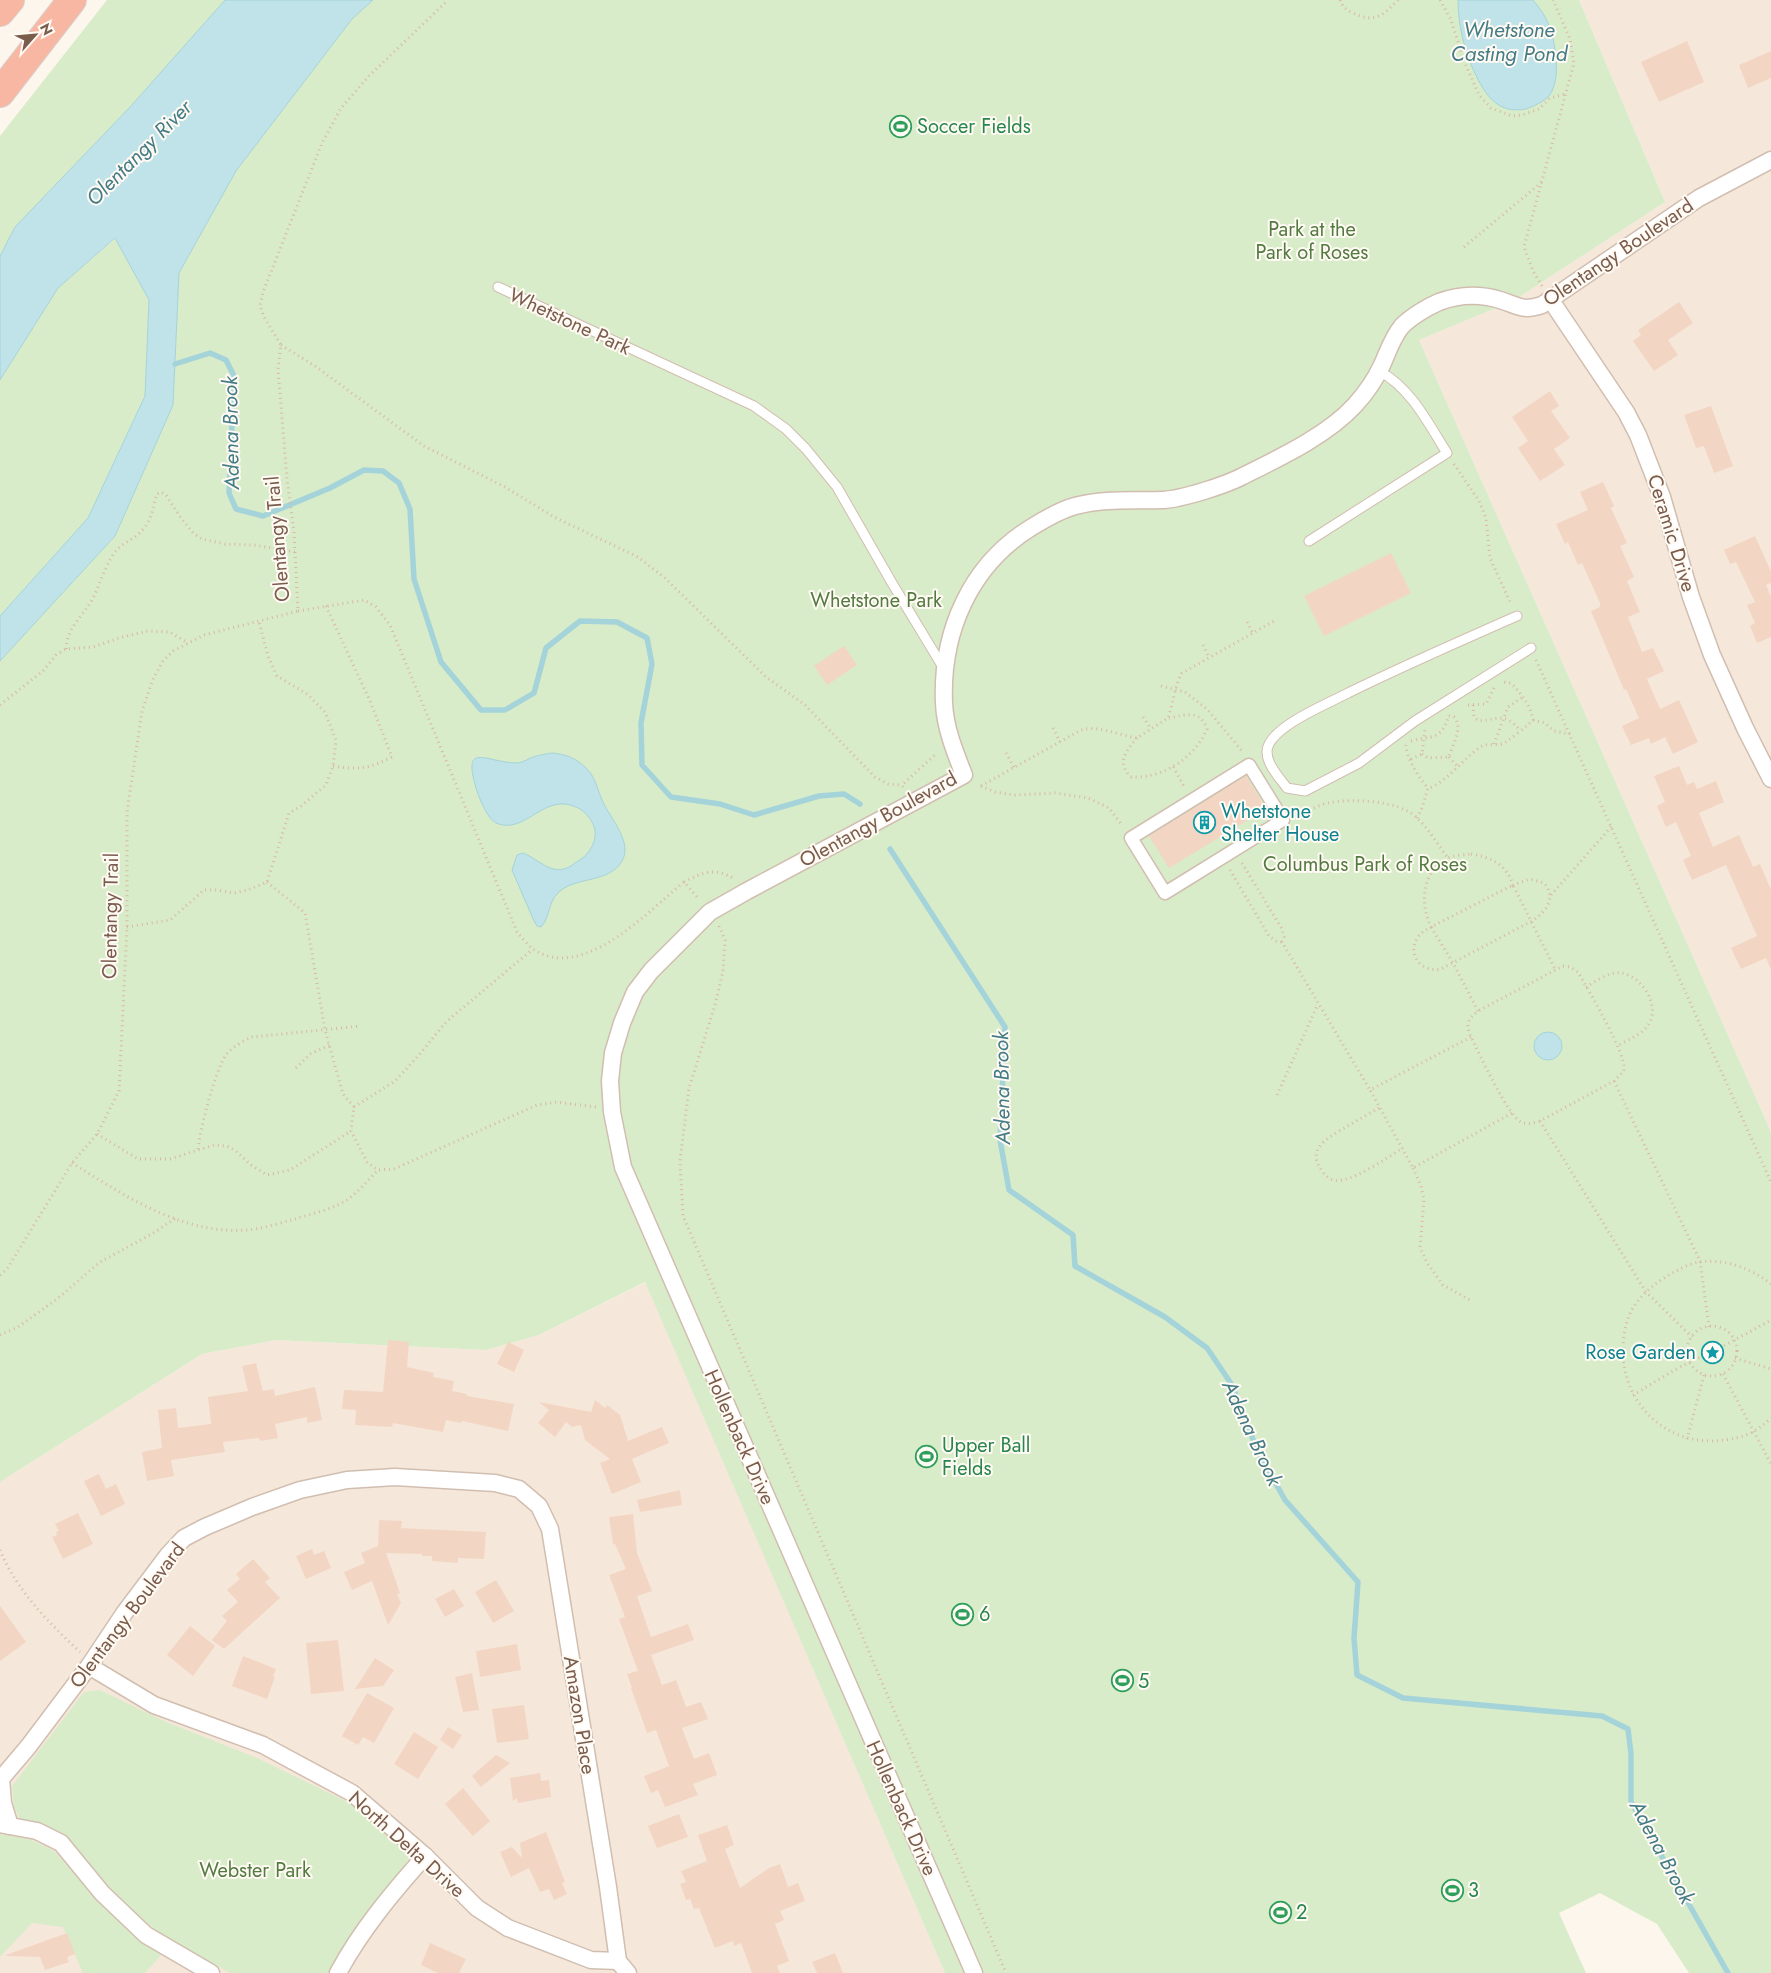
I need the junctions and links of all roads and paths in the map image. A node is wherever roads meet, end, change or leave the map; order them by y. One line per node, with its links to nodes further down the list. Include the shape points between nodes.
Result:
1 (10, 0): 8 (highway)
2 (72, 0): 9 (highway)
3 (448, 0): 16 (path, via 369,76 341,108 322,143 260,306)
4 (1340, 0): 5 (path, via 1343,8 1364,19 1380,16)
5 (1398, 0)
6 (1440, 0): 10 (path, via 1452,20 1479,95 1491,108 1512,116 1522,115 1539,109 1550,98)
7 (1553, 0): 10 (path, via 1570,39 1574,64)
8 (0, 12)
9 (0, 93)
10 (1566, 94): 12 (path)
11 (1771, 160): 15 (street, Olentangy Boulevard, via 1699,198)
12 (1542, 181): 13 (path); 15 (path, via 1524,247 1533,271)
13 (1464, 247)
14 (498, 287): 33 (lane, Whetstone Park, via 754,406 786,429 837,487)
15 (1550, 299): 17 (street, Olentangy Boulevard, via 1527,308 1481,296 1439,302 1403,325); 67 (street, Ceramic Drive, via 1638,435 1659,489 1691,597 1712,654 1744,728)
16 (281, 345): 20 (path, Olentangy Trail, via 278,369); 68 (path, via 424,446 554,517 638,557 665,578 766,677 804,704 875,776 888,784)
17 (1379, 371): 18 (lane, via 1400,385); 33 (street, Olentangy Boulevard, via 1353,407 1330,427 1241,478 1178,498 1075,506 1019,534 976,580 960,608 949,638)
18 (1447, 453): 19 (lane); 23 (path, via 1479,501 1486,518 1490,558)
19 (1309, 541)
20 (295, 552): 22 (path, Olentangy Trail); 30 (path, via 202,539 193,533 161,492 157,494 147,524 133,540 114,552 93,598 66,638)
21 (326, 606): 22 (path); 61 (path, via 392,757 368,768 354,770); 88 (path, via 364,600 376,607 390,626 517,932)
22 (298, 611): 25 (path, Olentangy Trail)
23 (1517, 616): 31 (lane, via 1399,668 1306,714 1277,734 1268,749 1269,760 1287,788 1305,791 1359,763 1415,721)
24 (1276, 620): 27 (path)
25 (259, 622): 28 (path, Olentangy Trail, via 204,635); 61 (path, via 277,676 307,694 325,712 336,740)
26 (1247, 622): 27 (path)
27 (1254, 633): 32 (path)
28 (188, 643): 30 (path, via 170,632 148,631 93,647); 85 (path, Olentangy Trail, via 173,651 163,662 142,711 127,812)
29 (1202, 645): 32 (path)
30 (66, 648): 38 (path)
31 (1531, 648): 51 (path)
32 (1209, 657): 35 (path, via 1182,673)
33 (944, 669): 65 (street, Olentangy Boulevard, via 944,706 950,741)
34 (1161, 686): 35 (path)
35 (1177, 689): 45 (path); 60 (path, via 1207,709 1235,740)
36 (1523, 696): 39 (path, via 1511,683 1503,682 1494,687 1486,704); 44 (path, via 1508,707); 46 (path, via 1531,708)
37 (1463, 704): 39 (path)
38 (0, 705)
39 (1473, 705): 44 (path, via 1474,717 1479,721)
40 (1452, 711): 42 (path)
41 (1444, 715): 42 (path)
42 (1449, 716): 53 (path, via 1438,736); 58 (path, via 1459,725)
43 (1143, 717): 49 (path)
44 (1504, 717): 50 (path); 55 (path)
45 (1168, 718): 49 (path); 64 (path, via 1188,714 1197,716 1207,729 1196,748)
46 (1533, 720): 50 (path); 51 (path, via 1554,731)
47 (1427, 725): 53 (path)
48 (1053, 728): 54 (path)
49 (1150, 729): 52 (path)
50 (1520, 730): 55 (path, via 1502,744)
51 (1570, 734): 73 (path)
52 (1137, 738): 54 (path, via 1091,727); 64 (path, via 1122,760 1124,771 1131,777 1152,776)
53 (1424, 740): 57 (path); 59 (path, via 1408,743 1406,752)
54 (1060, 742): 63 (path)
55 (1494, 744): 62 (path, via 1478,748)
56 (1006, 753): 63 (path)
57 (1422, 754): 58 (path, via 1428,758); 59 (path)
58 (1449, 757): 62 (path)
59 (1411, 760): 70 (path)
60 (1249, 765): 72 (street); 74 (street)
61 (333, 766): 79 (path, via 326,785 289,813)
62 (1457, 766): 70 (path, via 1440,783)
63 (1014, 767): 69 (path)
64 (1173, 767): 66 (path)
65 (964, 775): 69 (path); 83 (street, Olentangy Boulevard)
66 (1178, 776)
67 (1771, 779)
68 (902, 785)
69 (981, 786): 74 (path, via 1014,795 1055,793 1088,798 1109,808)
70 (1428, 788): 71 (path)
71 (1417, 818): 72 (path, via 1398,808 1357,801 1327,803); 77 (path)
72 (1283, 820): 75 (street)
73 (1612, 826): 82 (path); 115 (path)
74 (1131, 838): 76 (street, via 1165,893)
75 (1234, 850): 76 (street); 87 (path, via 1282,929)
76 (1222, 857): 87 (path, via 1269,936)
77 (1448, 858): 81 (path, via 1472,854 1495,861 1504,868); 86 (path, via 1434,871 1423,895)
78 (737, 880): 80 (path, via 716,871 704,872)
79 (267, 882): 85 (path, via 234,893 204,890 170,920); 95 (path, via 305,913)
80 (684, 882): 83 (path); 88 (path, via 609,944 572,959 552,957)
81 (1513, 885): 82 (path, via 1522,880 1536,880 1544,883); 84 (path); 86 (path)
82 (1551, 895): 84 (path, via 1548,906)
83 (710, 912): 104 (street, Hollenback Drive, via 665,955 635,992 613,1053); 147 (path, via 725,940 715,1005 689,1088 680,1161 683,1216)
84 (1532, 921): 89 (path); 90 (path)
85 (127, 927): 109 (path, Olentangy Trail, via 119,1091)
86 (1431, 927): 89 (path); 89 (path, via 1422,932 1416,942 1415,956 1419,963 1433,971)
87 (1282, 942): 92 (path)
88 (533, 949): 103 (path, via 446,1022 395,1081)
89 (1454, 963): 93 (path)
90 (1555, 969): 91 (path, via 1570,967 1578,972); 93 (path)
91 (1586, 987): 98 (path); 98 (path, via 1611,974 1621,973 1640,983 1649,996 1652,1012 1644,1030)
92 (1318, 1004): 101 (path); 102 (path)
93 (1478, 1011): 96 (path, via 1467,1022)
94 (361, 1026): 95 (path)
95 (325, 1030): 97 (path); 111 (path, via 252,1037 226,1055 216,1077)
96 (1470, 1037): 101 (path); 106 (path)
97 (330, 1045): 99 (path, via 310,1054); 103 (path, via 343,1094)
98 (1618, 1046): 100 (path, via 1625,1066 1622,1075)
99 (296, 1068)
100 (1614, 1082): 107 (path); 117 (path)
101 (1370, 1090): 105 (path)
102 (1277, 1095)
103 (354, 1107): 108 (path)
104 (612, 1108): 114 (path, via 558,1102 537,1105 394,1169); 146 (street, Hollenback Drive, via 623,1167)
105 (1379, 1108): 110 (path); 110 (path, via 1326,1139 1316,1152 1320,1169 1334,1181 1343,1180)
106 (1512, 1113): 107 (path, via 1523,1123); 113 (path)
107 (1540, 1121): 120 (path)
108 (351, 1131): 111 (path, via 290,1170 267,1175 227,1146 214,1145); 114 (path, via 367,1162)
109 (97, 1134): 111 (path, via 138,1159 170,1160); 112 (path, Olentangy Trail)
110 (1403, 1148): 113 (path)
111 (198, 1150)
112 (72, 1163): 116 (path, via 120,1193); 118 (path, Olentangy Trail)
113 (1413, 1168): 121 (path, via 1424,1200 1420,1247 1427,1264 1443,1285)
114 (378, 1170): 116 (path, via 350,1198 286,1222 248,1230 222,1230)
115 (1771, 1182)
116 (176, 1218): 124 (path, via 100,1262 57,1299)
117 (1700, 1261): 119 (path, via 1745,1268); 120 (path, via 1662,1278); 123 (path)
118 (0, 1275)
119 (1771, 1284)
120 (1646, 1292): 125 (path); 132 (path, via 1634,1306 1624,1330 1622,1362)
121 (1470, 1300)
122 (1771, 1320): 126 (path)
123 (1709, 1327): 125 (path); 126 (path, via 1723,1329)
124 (0, 1336)
125 (1692, 1337): 128 (path, via 1687,1350)
126 (1734, 1340): 127 (path); 128 (path, via 1716,1350 1717,1353)
127 (1736, 1358): 129 (path); 130 (path)
128 (1690, 1363): 131 (path); 132 (path)
129 (1771, 1369)
130 (1723, 1374): 131 (path); 134 (path)
131 (1704, 1375): 135 (path)
132 (1633, 1395): 135 (path, via 1663,1427)
133 (1771, 1418): 134 (path)
134 (1755, 1431): 135 (path, via 1711,1442); 136 (path)
135 (1687, 1439)
136 (1771, 1464)
137 (494, 1483): 139 (street, Olentangy Boulevard, via 394,1476 347,1480 300,1490 205,1527 184,1538 168,1555); 143 (street, Amazon Place, via 520,1489 539,1506 550,1529)
138 (0, 1550): 139 (path, via 25,1595)
139 (90, 1664): 140 (street, Olentangy Boulevard); 142 (street, North Delta Drive, via 154,1704 263,1745 352,1793)
140 (0, 1780): 141 (street)
141 (5, 1825): 144 (street, via 37,1831 61,1843 102,1892 146,1935)
142 (425, 1856): 143 (street, North Delta Drive, via 477,1908 508,1928 591,1960); 145 (street, via 395,1889)
143 (623, 1967)
144 (211, 1973)
145 (338, 1973)
146 (974, 1973)
147 (1006, 1973)

